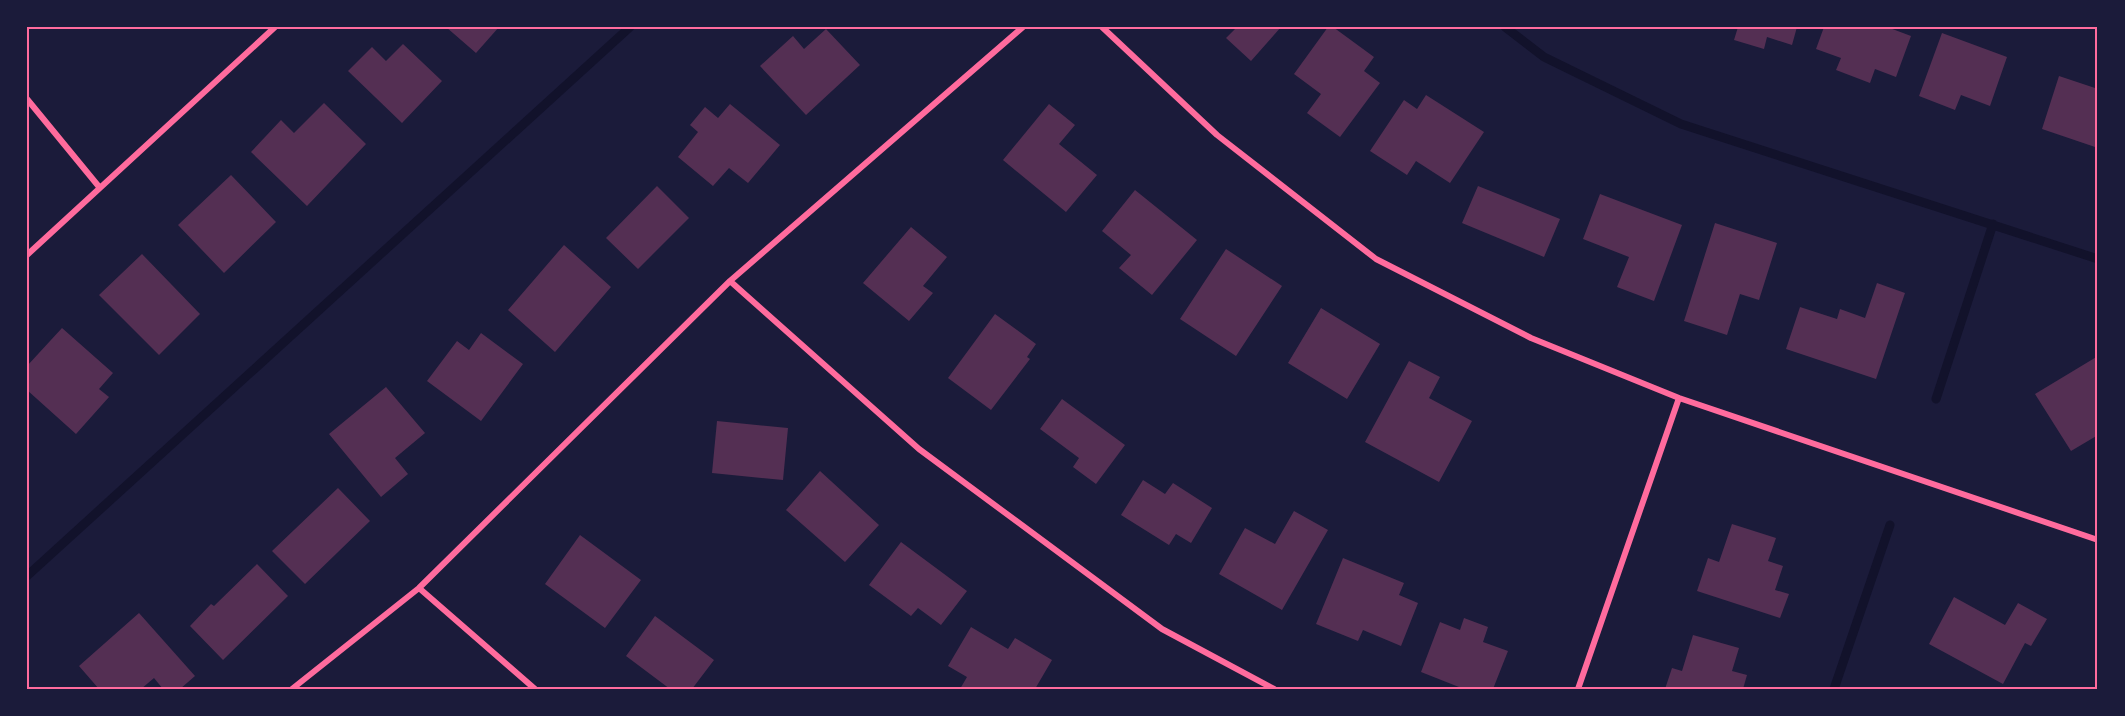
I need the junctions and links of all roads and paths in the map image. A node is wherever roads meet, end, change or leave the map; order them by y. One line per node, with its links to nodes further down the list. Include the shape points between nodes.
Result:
1 (275, 27): 5 (street)
2 (1023, 27): 7 (street)
3 (1102, 27): 8 (street, via 1217,135 1376,259 1532,338)
4 (27, 99): 5 (street)
5 (100, 188): 6 (street)
6 (27, 255)
7 (730, 281): 10 (street); 13 (street, via 919,449 1162,630)
8 (1679, 398): 9 (street); 14 (street)
9 (2098, 540)
10 (419, 588): 11 (street); 12 (street)
11 (292, 689)
12 (535, 689)
13 (1274, 689)
14 (1578, 689)

